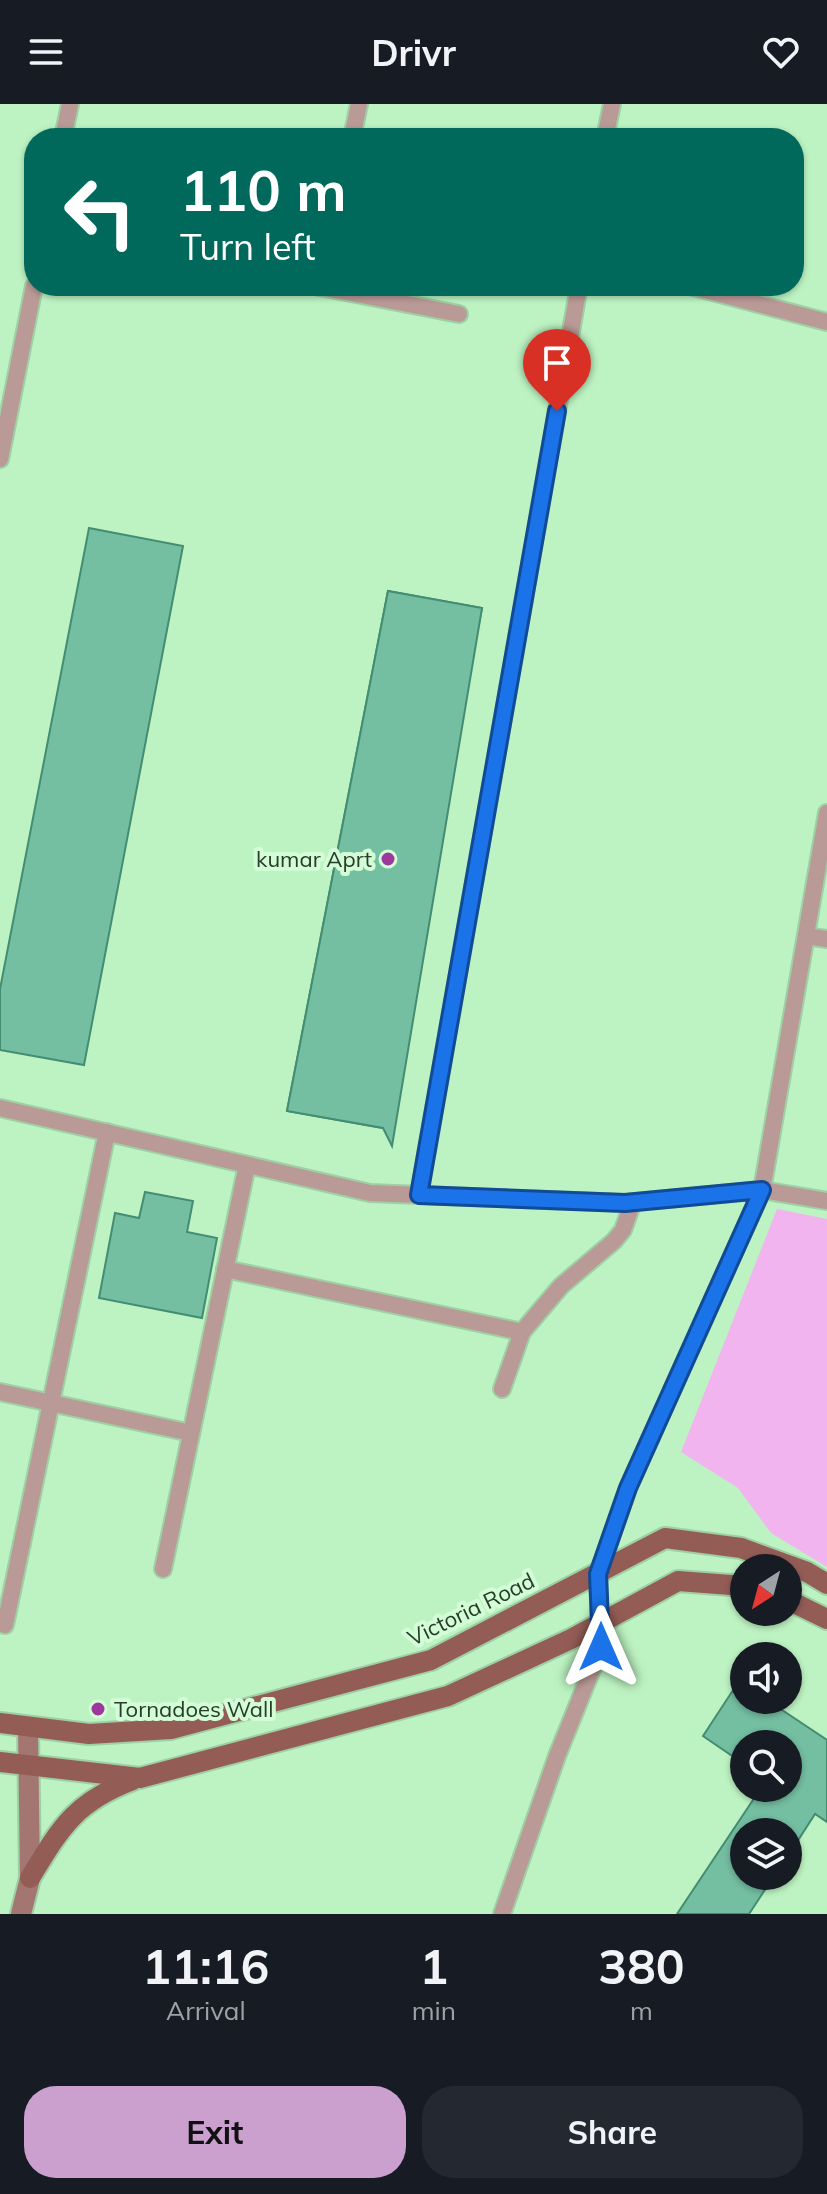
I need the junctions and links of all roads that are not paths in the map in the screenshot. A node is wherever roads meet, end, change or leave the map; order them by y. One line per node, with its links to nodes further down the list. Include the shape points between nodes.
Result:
1 (70, 104): 4 (lane)
2 (359, 104): 5 (lane)
3 (612, 104): 6 (lane)
4 (65, 128)
5 (354, 128)
6 (607, 128)
7 (32, 296): 13 (lane)
8 (368, 296): 11 (lane)
9 (577, 296): 21 (lane)
10 (728, 296): 12 (lane)
11 (459, 314)
12 (827, 322)
13 (0, 459)
14 (827, 813): 15 (lane)
15 (806, 936): 16 (lane); 20 (lane)
16 (827, 939)
17 (0, 1108): 18 (lane)
18 (107, 1132): 19 (lane); 28 (lane)
19 (247, 1165): 21 (lane, via 370,1193); 24 (lane)
20 (762, 1190): 22 (lane); 23 (lane); 31 (lane, via 628,1488)
21 (419, 1195): 23 (lane)
22 (827, 1201)
23 (633, 1202): 25 (lane, via 614,1241 561,1286)
24 (225, 1269): 25 (lane); 29 (lane)
25 (522, 1332): 26 (lane)
26 (502, 1389)
27 (0, 1392): 28 (lane)
28 (51, 1403): 29 (lane); 37 (lane)
29 (191, 1433): 30 (lane)
30 (163, 1569)
31 (598, 1574): 32 (main road, Victoria Road, via 665,1538 741,1548); 36 (lane); 39 (main road, Victoria Road, via 431,1660 171,1729 89,1734)
32 (827, 1584)
33 (730, 1585): 36 (main road, via 678,1581)
34 (802, 1607): 35 (main road)
35 (827, 1619)
36 (601, 1621): 42 (main road, via 448,1696); 45 (lane, via 601,1647)
37 (5, 1625)
38 (0, 1723): 39 (main road, Victoria Road)
39 (28, 1728): 41 (main road)
40 (0, 1762): 41 (main road)
41 (28, 1767): 42 (main road); 43 (main road)
42 (140, 1778): 43 (main road, via 88,1801 62,1825)
43 (30, 1878): 44 (main road)
44 (21, 1914)
45 (502, 1914)

